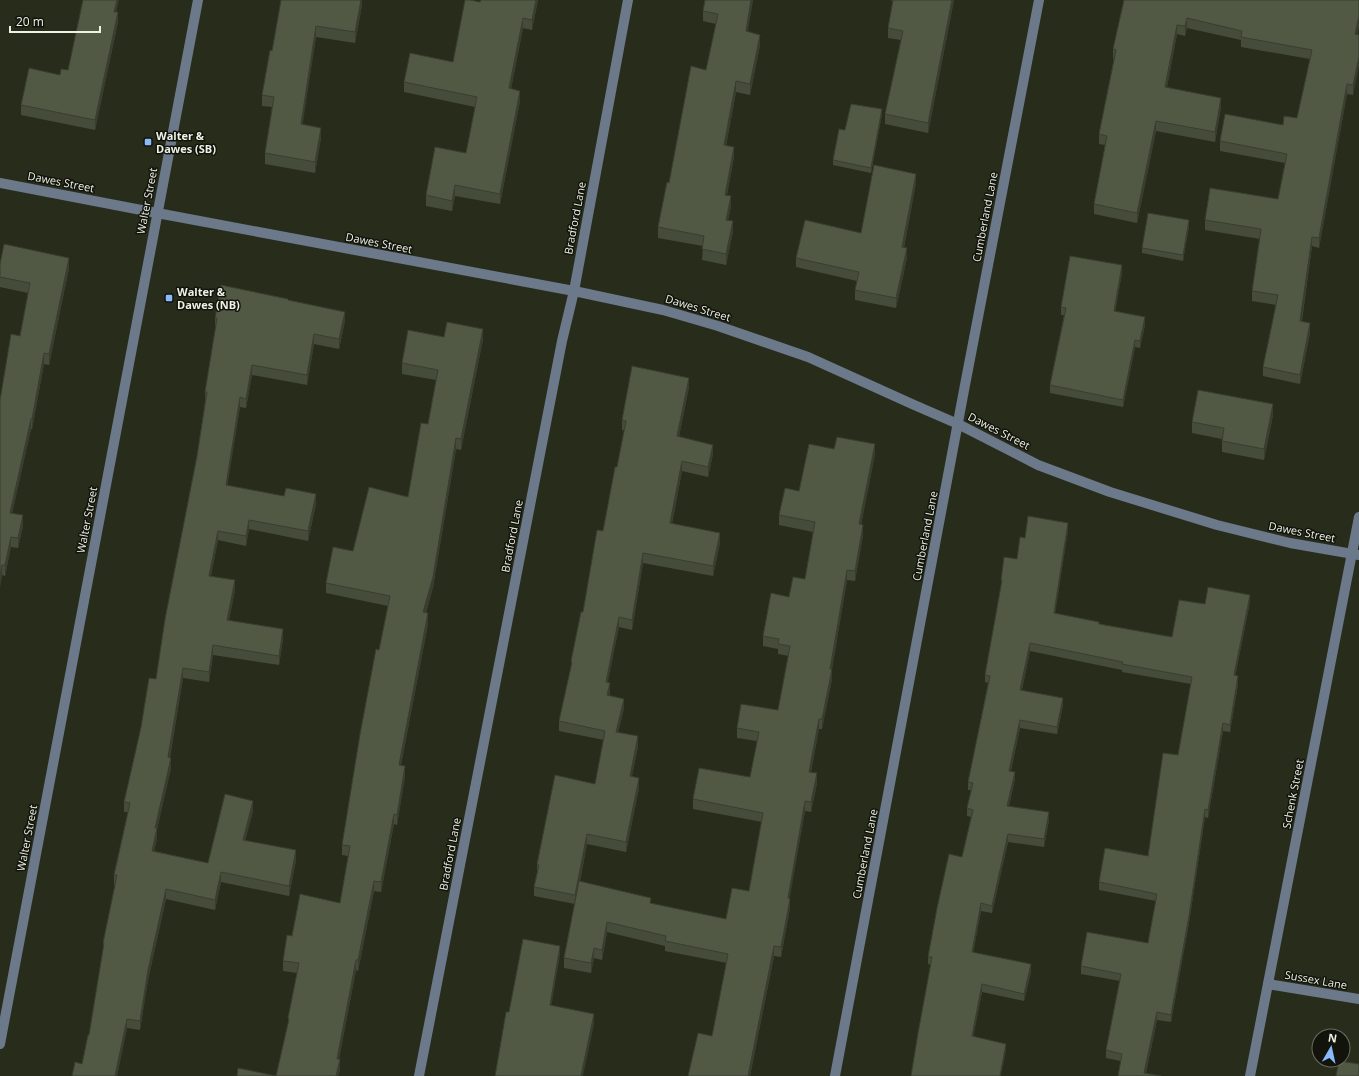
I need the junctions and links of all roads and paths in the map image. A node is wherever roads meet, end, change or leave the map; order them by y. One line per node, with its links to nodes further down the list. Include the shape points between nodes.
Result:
1 (198, 0): 5 (street, Walter Street)
2 (628, 0): 6 (street, Bradford Lane)
3 (1039, 0): 7 (street, Cumberland Lane)
4 (0, 183): 5 (street, Dawes Street)
5 (157, 214): 6 (street, Dawes Street); 12 (street, Walter Street)
6 (574, 291): 7 (street, Dawes Street, via 663,310 808,357); 13 (street, Bradford Lane, via 562,341)
7 (958, 424): 9 (street, Dawes Street, via 1038,465 1110,492 1217,525 1290,543); 14 (street, Cumberland Lane)
8 (1359, 517): 9 (street, Schenk Street)
9 (1356, 554): 10 (street, Schenk Street)
10 (1268, 984): 11 (street, Sussex Lane); 15 (street, Schenk Street)
11 (1359, 1000)
12 (0, 1044)
13 (419, 1076)
14 (835, 1076)
15 (1250, 1076)

